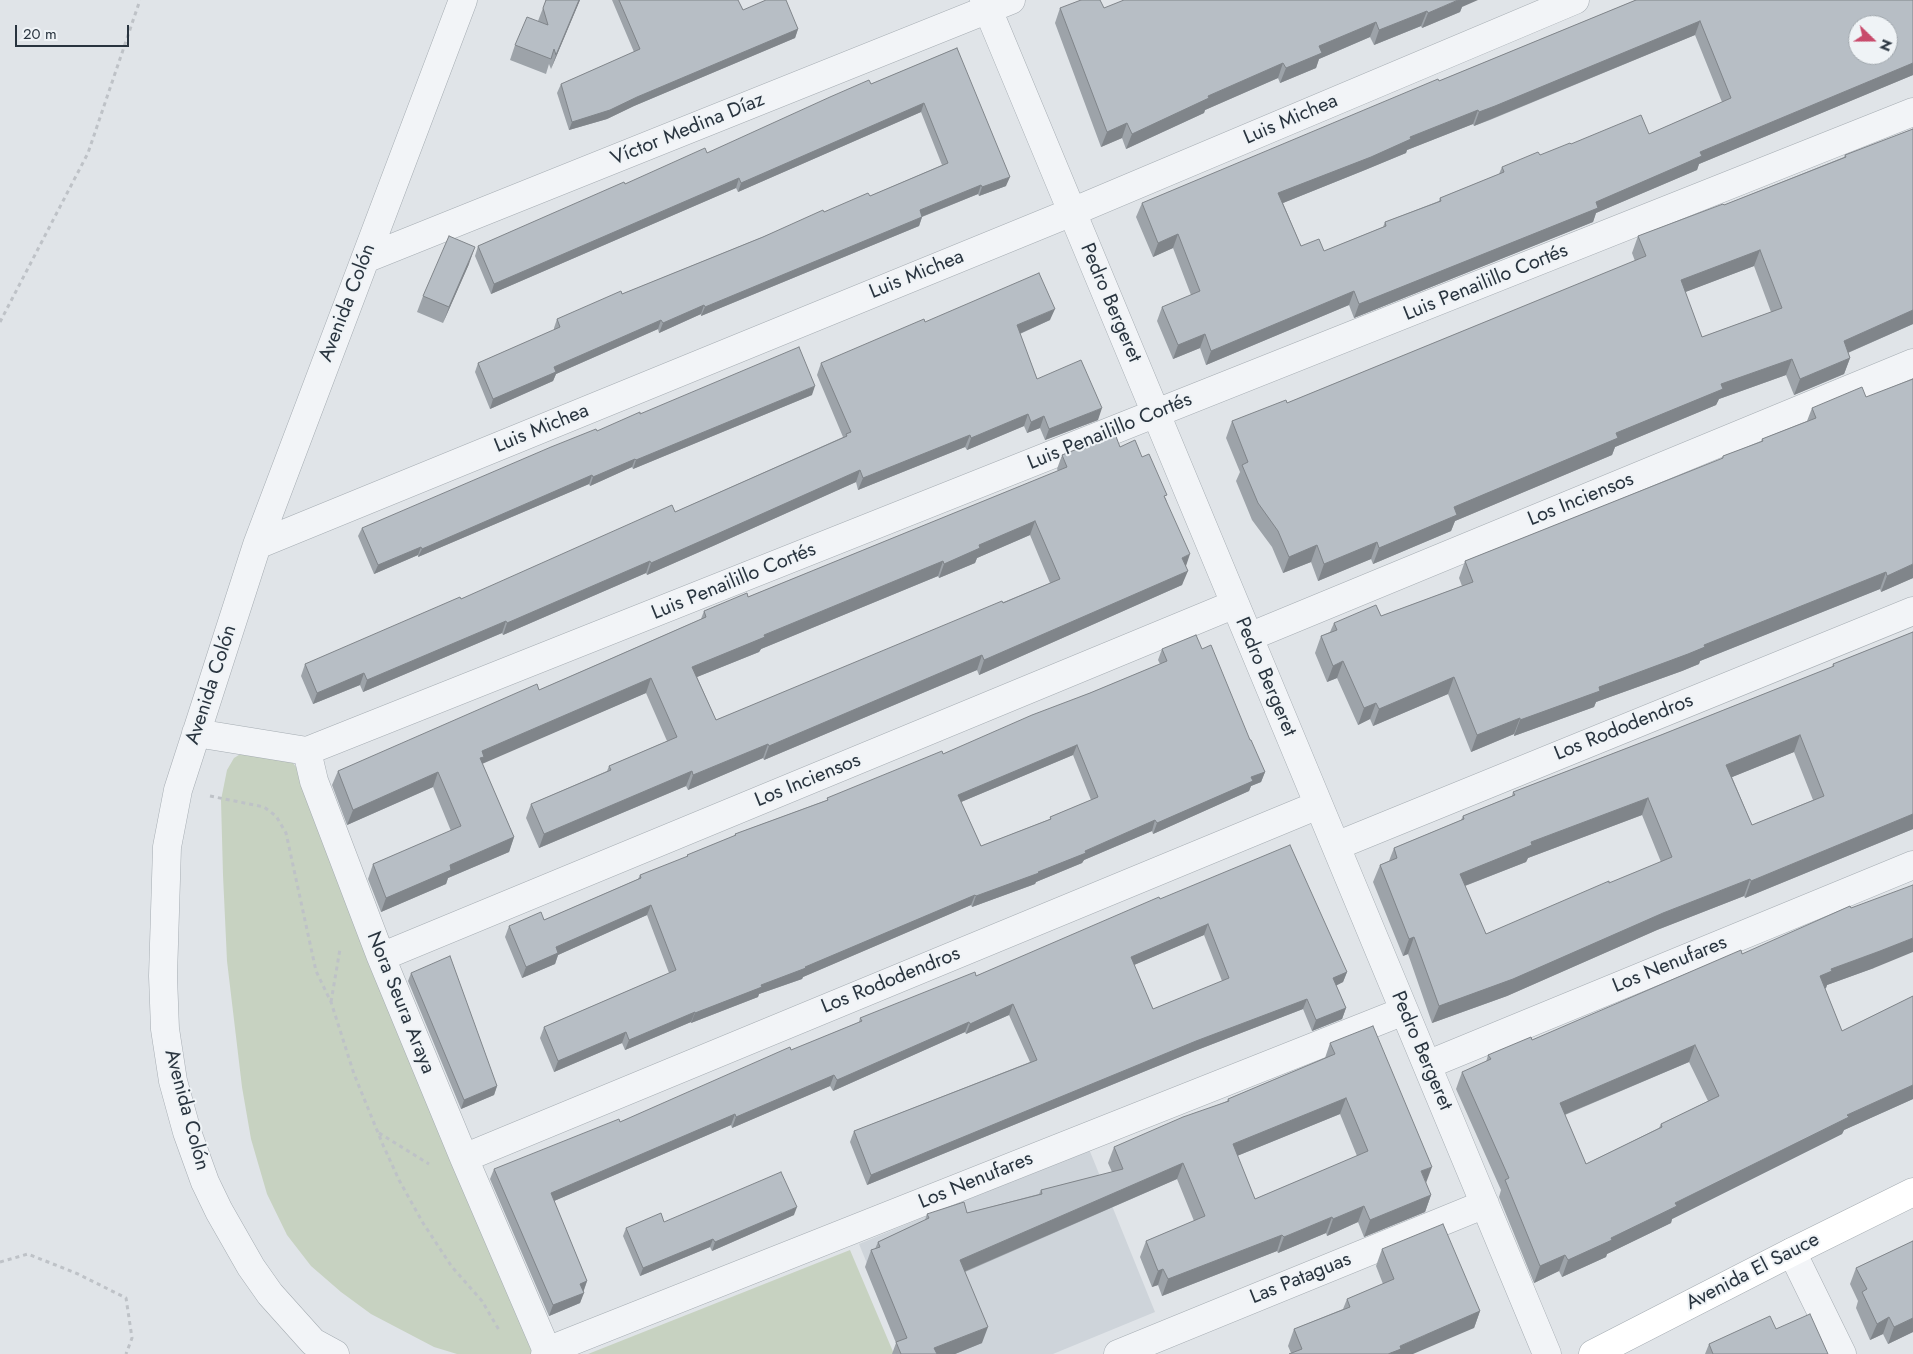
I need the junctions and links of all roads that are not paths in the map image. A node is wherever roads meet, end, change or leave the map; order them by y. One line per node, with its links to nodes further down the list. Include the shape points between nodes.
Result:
1 (463, 0): 6 (street, Avenida Colón)
2 (1575, 0): 5 (street, Luis Michea)
3 (994, 3): 5 (street, Pedro Bergeret); 6 (street, Víctor Medina Díaz)
4 (1913, 112): 8 (street, Luis Penailillo Cortés)
5 (1072, 212): 8 (street, Pedro Bergeret); 9 (street, Luis Michea)
6 (365, 259): 9 (street, Avenida Colón)
7 (1913, 363): 12 (street, Los Inciensos)
8 (1156, 414): 10 (street, Pedro Bergeret); 14 (street, Luis Penailillo Cortés)
9 (257, 545): 13 (street, Avenida Colón)
10 (1235, 604): 12 (street, Pedro Bergeret); 18 (street, Los Inciensos)
11 (1913, 611): 16 (street, Los Rododendros)
12 (1249, 637): 15 (street, Pedro Bergeret)
13 (196, 733): 14 (street); 26 (street, Avenida Colón, via 178,790 167,848 163,976 165,1029 174,1081 187,1132 212,1197 234,1240 270,1294 313,1342)
14 (307, 751): 18 (street, Nora Seura Araya, via 314,781)
15 (1318, 805): 16 (street, Pedro Bergeret); 21 (street, Los Rododendros)
16 (1336, 846): 19 (street, Pedro Bergeret)
17 (1913, 864): 20 (street, Los Nenufares)
18 (381, 957): 21 (street, Nora Seura Araya)
19 (1404, 1011): 20 (street, Pedro Bergeret); 25 (street, Los Nenufares)
20 (1427, 1065): 23 (street, Pedro Bergeret)
21 (467, 1164): 25 (street, Nora Seura Araya)
22 (1913, 1192): 24 (street, Avenida El Sauce)
23 (1484, 1204): 27 (street, Las Pataguas); 28 (street, Pedro Bergeret)
24 (1792, 1252): 29 (street, Avenida El Sauce); 30 (street)
25 (546, 1353)
26 (336, 1354)
27 (1118, 1354)
28 (1547, 1354)
29 (1593, 1354)
30 (1842, 1354)

